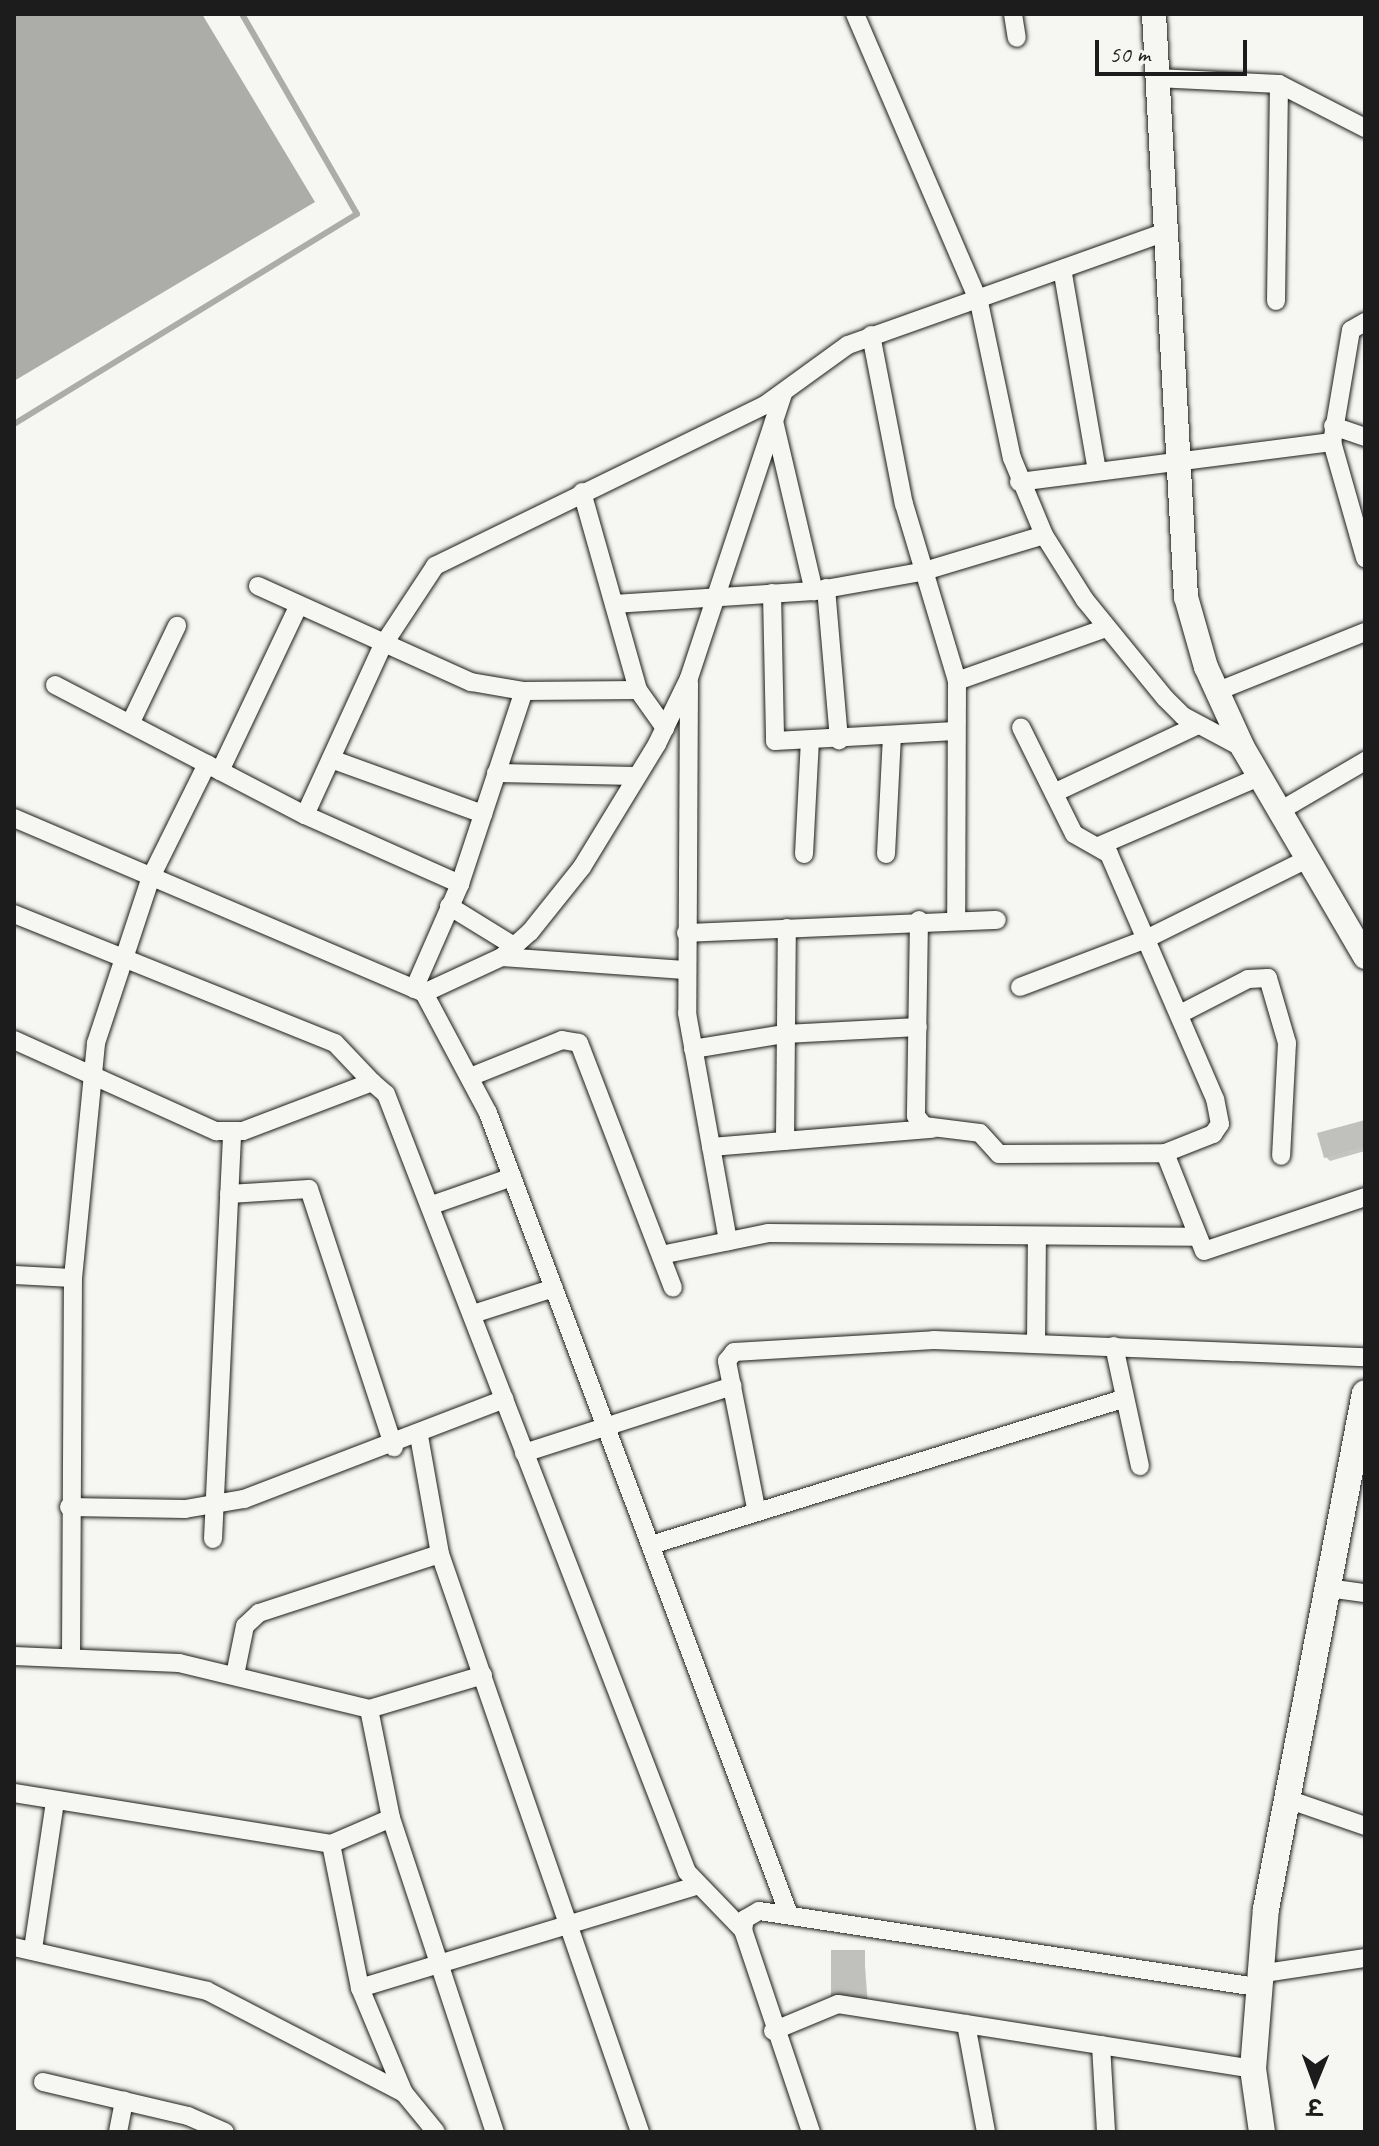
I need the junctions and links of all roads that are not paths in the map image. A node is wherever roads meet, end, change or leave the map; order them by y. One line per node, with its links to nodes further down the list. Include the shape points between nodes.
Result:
1 (855, 14): 11 (street)
2 (1013, 14): 4 (street)
3 (1154, 14): 5 (street)
4 (1017, 38)
5 (1156, 78): 6 (street); 8 (street)
6 (1279, 84): 7 (street); 10 (street)
7 (1365, 128)
8 (1165, 232): 9 (street); 18 (street)
9 (1063, 274): 11 (street); 19 (street)
10 (1276, 301)
11 (979, 302): 13 (street); 20 (street)
12 (1365, 322): 16 (street, via 1351,330)
13 (871, 335): 14 (street); 24 (street)
14 (783, 394): 15 (street); 21 (street)
15 (774, 421): 26 (street); 28 (street)
16 (1332, 434): 17 (street); 18 (street); 23 (street)
17 (1365, 437)
18 (1174, 458): 19 (street); 40 (street, via 1186,597)
19 (1097, 471): 20 (street)
20 (1019, 482): 22 (street)
21 (582, 492): 29 (street); 34 (street, via 435,566)
22 (1044, 535): 24 (street); 32 (street)
23 (1365, 558)
24 (921, 572): 26 (street); 36 (street)
25 (258, 586): 30 (street)
26 (820, 590): 27 (street); 47 (street)
27 (772, 593): 28 (street); 48 (street, via 772,734 784,744)
28 (717, 597): 29 (street); 35 (street)
29 (614, 604): 38 (street)
30 (299, 605): 34 (street); 52 (street)
31 (177, 626): 41 (street)
32 (1106, 628): 36 (street); 42 (street)
33 (1365, 632): 40 (street)
34 (383, 645): 39 (street, via 471,682); 50 (street)
35 (689, 678): 44 (street); 73 (street)
36 (957, 681): 45 (street)
37 (55, 685): 41 (street)
38 (638, 690): 39 (street); 44 (street)
39 (524, 691): 53 (street)
40 (1218, 691): 49 (street)
41 (130, 724): 52 (street)
42 (1198, 725): 49 (street); 56 (street)
43 (1021, 727): 56 (street)
44 (665, 728): 54 (street)
45 (955, 731): 46 (street); 69 (street)
46 (892, 737): 47 (street); 63 (street)
47 (839, 740): 48 (street)
48 (810, 741): 62 (street)
49 (1243, 748): 55 (street)
50 (331, 759): 58 (street); 59 (street)
51 (1365, 761): 57 (street)
52 (214, 767): 59 (street); 65 (street)
53 (496, 773): 54 (street); 58 (street)
54 (637, 776): 75 (street, via 582,867)
55 (1259, 777): 57 (street); 61 (street)
56 (1054, 793): 61 (street, via 1074,834)
57 (1278, 812): 64 (street)
58 (483, 814): 66 (street)
59 (305, 815): 66 (street)
60 (14, 818): 65 (street)
61 (1101, 845): 74 (street)
62 (804, 854)
63 (886, 854)
64 (1305, 860): 74 (street); 76 (street)
65 (151, 877): 77 (street); 80 (street)
66 (460, 884): 67 (street)
67 (449, 906): 75 (street); 80 (street)
68 (14, 914): 77 (street)
69 (956, 918): 70 (street); 71 (street)
70 (919, 920): 72 (street); 82 (street)
71 (997, 920)
72 (787, 928): 73 (street); 83 (street)
73 (686, 933): 78 (street)
74 (1144, 940): 79 (street); 81 (street)
75 (508, 952): 78 (street); 80 (street)
76 (1365, 957)
77 (120, 959): 86 (street); 88 (street, via 335,1043)
78 (685, 970): 85 (street)
79 (1020, 987)
80 (419, 991): 87 (street)
81 (1180, 1014): 93 (street, via 1220,1124); 94 (street, via 1248,979 1268,978 1287,1043)
82 (918, 1027): 83 (street); 89 (street, via 916,1116)
83 (785, 1034): 85 (street); 91 (street)
84 (14, 1040): 86 (street)
85 (693, 1049): 92 (street)
86 (92, 1073): 90 (street); 104 (street)
87 (470, 1077): 95 (street); 102 (street, via 562,1040 579,1043)
88 (372, 1082): 90 (street); 98 (street, via 386,1094)
89 (933, 1129): 91 (street); 93 (street, via 980,1133 999,1154)
90 (232, 1133): 96 (street)
91 (785, 1141): 92 (street)
92 (711, 1147): 101 (street)
93 (1165, 1153): 99 (street)
94 (1281, 1156)
95 (512, 1177): 98 (street); 105 (street)
96 (229, 1194): 117 (street, via 309,1189); 120 (street)
97 (1365, 1197): 99 (street, via 1211,1253)
98 (432, 1205): 107 (street)
99 (1194, 1237): 100 (street)
100 (1037, 1239): 101 (street, via 768,1233); 108 (street)
101 (728, 1241): 102 (street)
102 (661, 1255): 106 (street)
103 (14, 1275): 104 (street)
104 (73, 1278): 121 (street)
105 (554, 1288): 107 (street); 115 (street)
106 (673, 1288)
107 (473, 1314): 114 (street)
108 (1036, 1344): 109 (street); 111 (street, via 934,1340 741,1350 728,1355)
109 (1114, 1346): 110 (street); 113 (street)
110 (1365, 1357)
111 (733, 1386): 115 (street); 122 (street)
112 (1365, 1393): 126 (main road)
113 (1125, 1398): 119 (street); 122 (street)
114 (504, 1399): 116 (street); 118 (street)
115 (606, 1427): 118 (street); 124 (street)
116 (419, 1436): 117 (street); 125 (street)
117 (394, 1447): 120 (street)
118 (524, 1453): 139 (street)
119 (1140, 1466)
120 (215, 1505): 121 (street); 123 (street)
121 (69, 1507): 128 (street)
122 (756, 1508): 124 (street)
123 (213, 1539)
124 (651, 1545): 140 (street)
125 (440, 1554): 130 (street, via 259,1613 245,1626); 131 (street)
126 (1328, 1588): 127 (street); 134 (main road)
127 (1365, 1593)
128 (71, 1655): 129 (street); 130 (street)
129 (14, 1656)
130 (235, 1675): 132 (street)
131 (483, 1675): 132 (street); 141 (street)
132 (369, 1709): 136 (street)
133 (14, 1793): 135 (street)
134 (1287, 1799): 137 (street); 146 (main road)
135 (55, 1801): 138 (street); 143 (street)
136 (391, 1818): 138 (street); 145 (street)
137 (1365, 1826)
138 (331, 1844): 147 (street)
139 (695, 1886): 141 (street); 142 (street)
140 (788, 1912): 142 (street, via 759,1911 745,1919); 146 (street)
141 (571, 1922): 145 (street); 159 (street)
142 (743, 1930): 149 (street)
143 (23, 1948): 153 (street, via 207,1991)
144 (1365, 1958): 146 (street)
145 (438, 1966): 147 (street); 158 (street)
146 (1257, 1980): 151 (main road)
147 (360, 1988): 153 (street)
148 (966, 2024): 149 (street, via 838,2004); 150 (street); 161 (street)
149 (773, 2031): 160 (street)
150 (1101, 2045): 151 (street); 162 (street)
151 (1253, 2069): 163 (main road)
152 (43, 2082): 154 (street)
153 (404, 2093): 157 (street)
154 (124, 2101): 155 (street); 156 (street)
155 (118, 2132)
156 (225, 2132)
157 (436, 2132)
158 (495, 2132)
159 (640, 2132)
160 (811, 2132)
161 (986, 2132)
162 (1106, 2132)
163 (1262, 2132)

